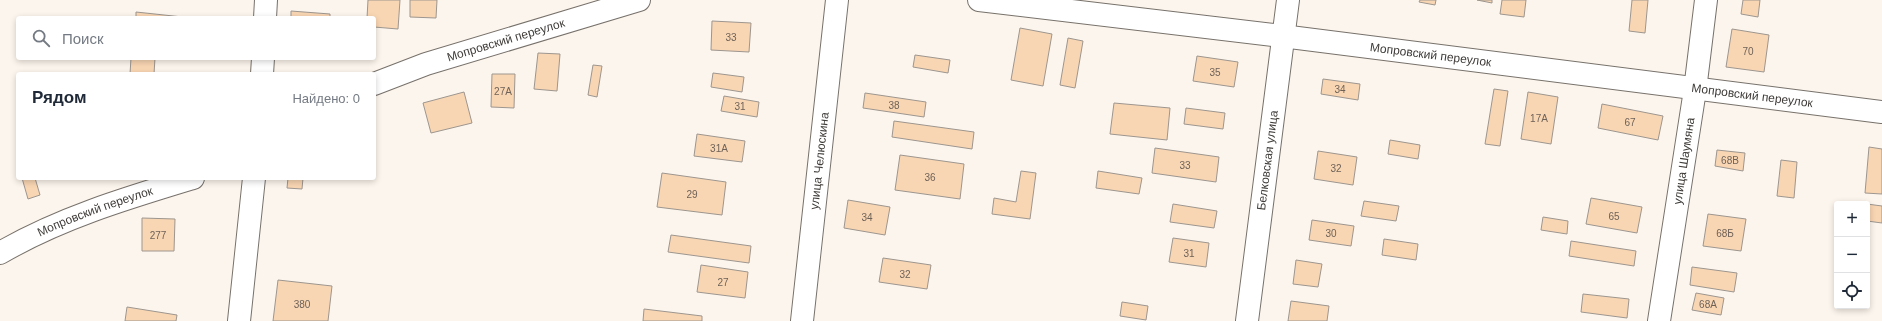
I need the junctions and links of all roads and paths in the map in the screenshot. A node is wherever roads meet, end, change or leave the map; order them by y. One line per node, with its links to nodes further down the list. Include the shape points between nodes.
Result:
1 (266, 0): 7 (street)
2 (639, 0): 11 (street, Мопровский переулок, via 426,64)
3 (837, 0): 18 (street, улица Челюскина)
4 (979, 0): 8 (street, Мопровский переулок)
5 (1288, 0): 8 (street, Белковская улица)
6 (1706, 0): 12 (street, улица Шаумяна)
7 (265, 16)
8 (1282, 36): 12 (street, Мопровский переулок); 19 (street, Белковская улица)
9 (263, 60): 10 (street)
10 (262, 72)
11 (376, 83)
12 (1695, 90): 13 (street, Мопровский переулок); 20 (street, улица Шаумяна)
13 (1882, 112)
14 (186, 180): 16 (street, Мопровский переулок, via 114,202)
15 (254, 180): 17 (street)
16 (0, 253)
17 (239, 321)
18 (802, 321)
19 (1247, 321)
20 (1658, 321)

